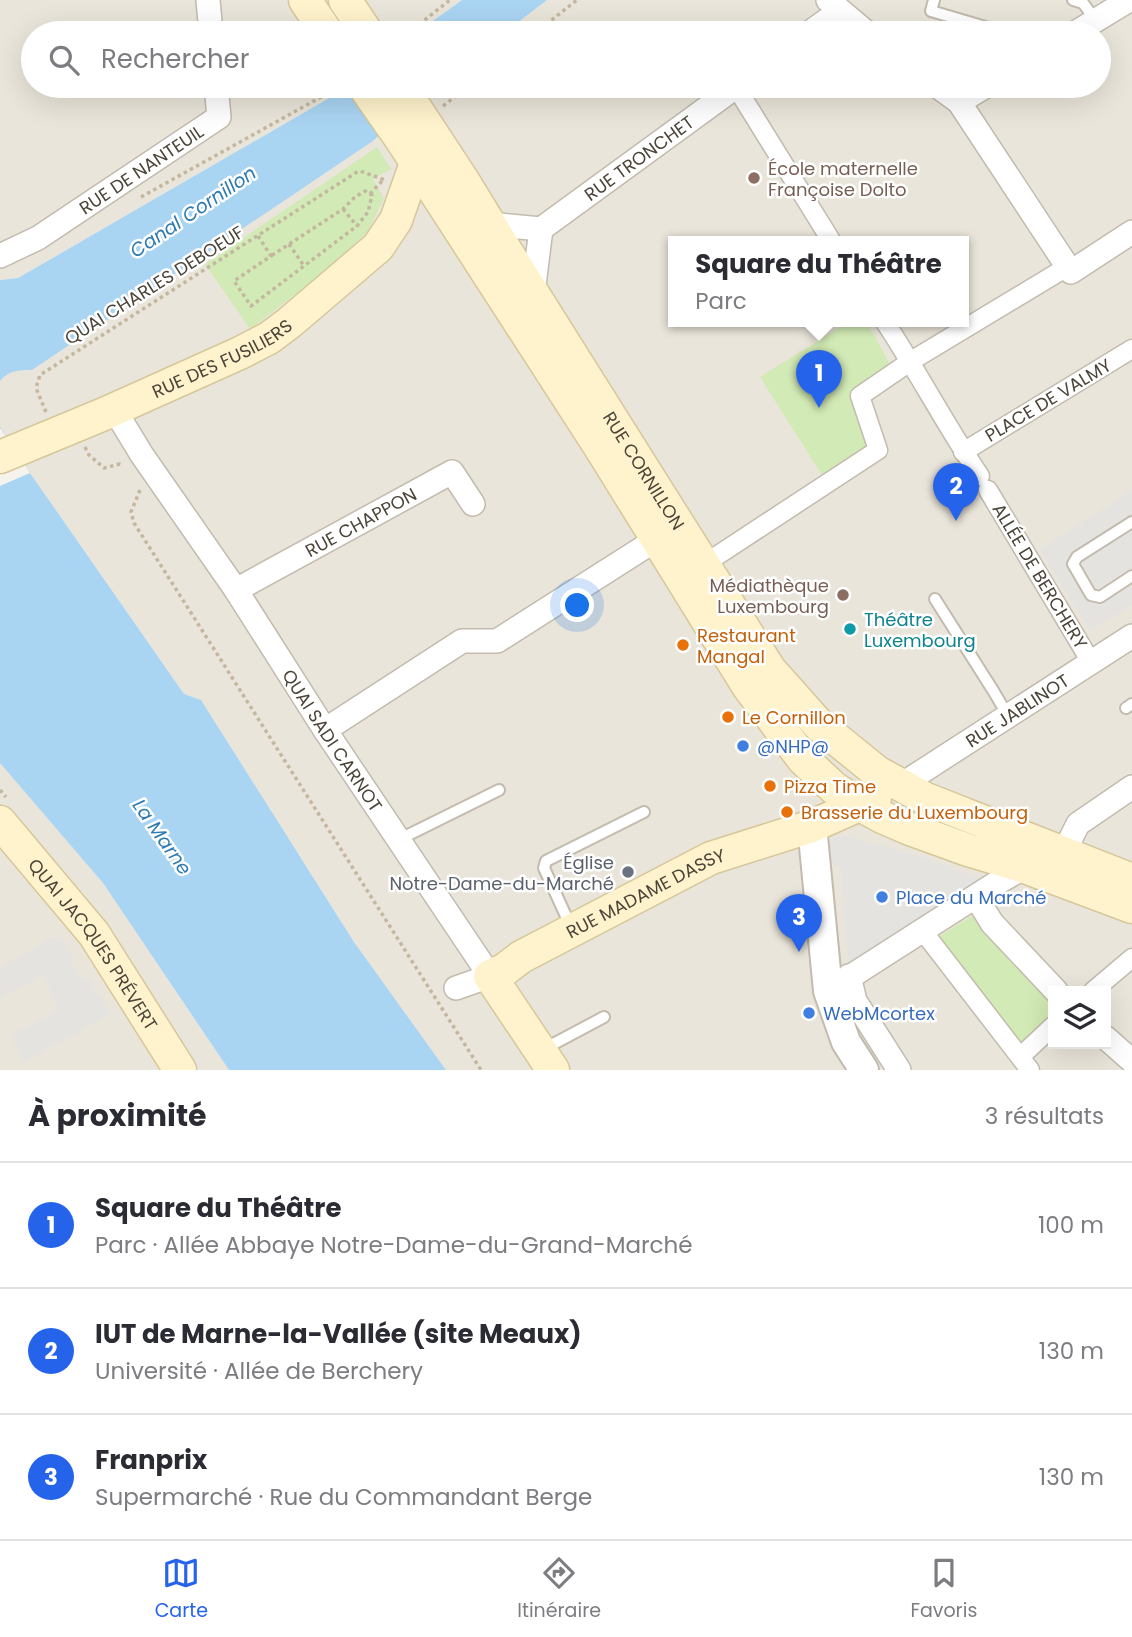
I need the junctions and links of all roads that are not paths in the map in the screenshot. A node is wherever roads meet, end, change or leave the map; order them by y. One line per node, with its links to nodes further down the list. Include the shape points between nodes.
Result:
1 (208, 0): 8 (street)
2 (305, 0): 9 (main road)
3 (345, 0): 10 (main road)
4 (934, 0): 13 (lane, via 931,11)
5 (1073, 0): 14 (lane, via 1083,3)
6 (1129, 0): 14 (street)
7 (834, 6): 11 (street); 12 (street)
8 (210, 21)
9 (319, 21)
10 (358, 21)
11 (821, 21)
12 (852, 21)
13 (965, 21)
14 (1096, 21)
15 (217, 98): 30 (street, RUE DE NANTEUIL, via 219,117 38,238)
16 (375, 98): 23 (main road)
17 (404, 98): 23 (main road)
18 (721, 98): 26 (street, RUE TRONCHET)
19 (744, 98): 28 (street)
20 (954, 98): 22 (street)
21 (966, 98): 22 (street)
22 (959, 102): 31 (street)
23 (414, 141): 24 (main road, RUE CORNILLON); 25 (main road, RUE CORNILLON, via 464,182); 25 (street, via 461,207); 29 (main road, RUE DES FUSILIERS, via 393,190 396,220)
24 (450, 216): 29 (main road, RUE DES FUSILIERS, via 419,218); 32 (street, via 471,229); 43 (main road, RUE CORNILLON)
25 (489, 224): 26 (street); 32 (main road, RUE CORNILLON)
26 (541, 229): 32 (street)
27 (1132, 232): 31 (street, via 1070,272)
28 (828, 236)
29 (368, 237): 38 (main road, RUE DES FUSILIERS, via 289,323 269,338)
30 (0, 256)
31 (1067, 267): 33 (street)
32 (533, 293): 44 (main road, RUE CORNILLON)
33 (969, 326)
34 (888, 327): 37 (street, ALLÉE DE BERCHERY)
35 (967, 327): 37 (street)
36 (1132, 349): 39 (street, PLACE DE VALMY)
37 (911, 361): 39 (street, ALLÉE DE BERCHERY); 44 (street, via 860,396 878,450)
38 (114, 409): 40 (main road, RUE DES FUSILIERS, via 56,426); 46 (street, QUAI SADI CARNOT)
39 (963, 452): 49 (street, ALLÉE DE BERCHERY)
40 (0, 457)
41 (472, 504): 46 (street, RUE CHAPPON, via 452,472)
42 (1132, 522): 45 (lane, via 1073,564 1091,595 1100,597)
43 (657, 539): 51 (street, via 497,641 462,641); 55 (main road, RUE CORNILLON, via 748,686 788,740 808,765)
44 (702, 562): 52 (main road, RUE CORNILLON, via 778,680 819,725 877,772)
45 (1132, 576)
46 (236, 590): 51 (street, QUAI SADI CARNOT)
47 (935, 599): 50 (lane)
48 (1132, 636): 49 (street, RUE JABLINOT)
49 (1091, 662): 50 (street, RUE JABLINOT)
50 (1008, 716): 52 (street, RUE JABLINOT)
51 (325, 730): 59 (street, QUAI SADI CARNOT)
52 (901, 785): 55 (main road, RUE MADAME DASSY); 60 (main road, RUE CORNILLON)
53 (1132, 787): 60 (street, via 1079,824)
54 (499, 790): 59 (lane)
55 (860, 805): 58 (main road, RUE MADAME DASSY); 61 (main road, RUE CORNILLON, via 910,829)
56 (644, 812): 65 (lane, via 546,861 544,868)
57 (0, 822): 79 (main road, QUAI JACQUES PRÉVERT, via 94,934)
58 (812, 826): 65 (main road, RUE MADAME DASSY, via 712,858); 69 (street)
59 (398, 840): 68 (street, QUAI SADI CARNOT)
60 (1063, 854): 62 (main road, RUE CORNILLON)
61 (1025, 867): 63 (street); 64 (main road, RUE CORNILLON)
62 (1132, 880)
63 (975, 897): 66 (street); 70 (street, via 992,923)
64 (1132, 907)
65 (572, 930): 68 (main road, RUE MADAME DASSY)
66 (922, 930): 69 (street); 78 (street)
67 (1132, 958): 71 (street)
68 (490, 976): 72 (street); 76 (main road, QUAI SADI CARNOT)
69 (839, 984): 80 (street, via 846,1042); 81 (street)
70 (1051, 986)
71 (1099, 986)
72 (456, 988)
73 (604, 1017): 76 (lane)
74 (1048, 1033): 78 (street)
75 (1111, 1042): 77 (street)
76 (547, 1060)
77 (1132, 1061)
78 (1025, 1063)
79 (180, 1070)
80 (864, 1070)
81 (900, 1070)

